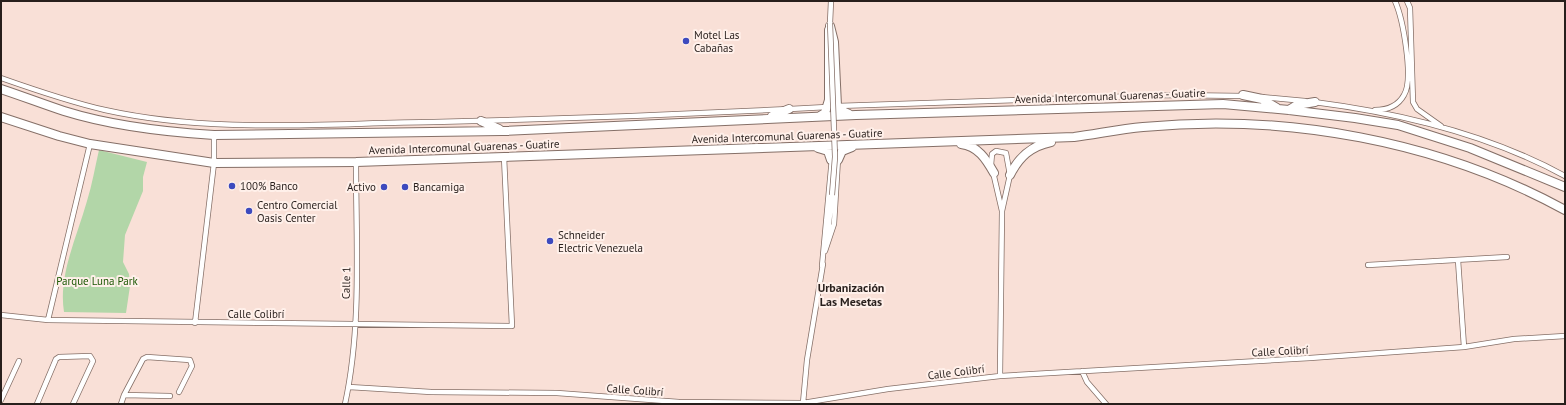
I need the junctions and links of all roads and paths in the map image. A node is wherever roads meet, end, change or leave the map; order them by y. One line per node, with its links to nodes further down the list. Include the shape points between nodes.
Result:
1 (831, 1): 4 (street)
2 (1395, 1): 14 (street, via 1402,18 1405,38 1405,94 1396,105 1383,110)
3 (1407, 1): 20 (street, via 1410,8 1413,102 1417,109)
4 (830, 23): 9 (highway, via 834,42); 10 (highway); 38 (street, bridge, via 835,157)
5 (1, 78): 19 (street, Avenida Intercomunal Guarenas - Guatire, via 107,110 195,122 287,126)
6 (1, 89): 22 (highway, Avenida Intercomunal Guarenas - Guatire, via 65,111 112,122)
7 (1243, 96): 8 (street, Avenida Intercomunal Guarenas - Guatire); 9 (street, Avenida Intercomunal Guarenas - Guatire); 12 (highway, via 1262,99)
8 (1315, 102): 13 (highway, via 1297,105); 14 (street, Avenida Intercomunal Guarenas - Guatire)
9 (837, 106): 10 (street, Avenida Intercomunal Guarenas - Guatire); 15 (highway, via 844,113)
10 (828, 107): 11 (street, Avenida Intercomunal Guarenas - Guatire); 16 (highway, via 826,113)
11 (789, 109): 18 (highway); 19 (street, Avenida Intercomunal Guarenas - Guatire)
12 (1278, 109): 13 (highway, Avenida Intercomunal Guarenas - Guatire); 15 (highway, Avenida Intercomunal Guarenas - Guatire, via 1216,104)
13 (1289, 110): 35 (highway, Avenida Intercomunal Guarenas - Guatire, via 1355,118 1420,131 1470,148)
14 (1365, 110): 20 (street, Avenida Intercomunal Guarenas - Guatire)
15 (856, 115): 16 (highway, Avenida Intercomunal Guarenas - Guatire)
16 (818, 116): 18 (highway, Avenida Intercomunal Guarenas - Guatire)
17 (1, 117): 25 (highway, Avenida Intercomunal Guarenas - Guatire)
18 (765, 119): 21 (highway, Avenida Intercomunal Guarenas - Guatire)
19 (481, 121): 21 (highway)
20 (1444, 128): 34 (street, Avenida Intercomunal Guarenas - Guatire, via 1522,155)
21 (502, 131): 22 (highway, Avenida Intercomunal Guarenas - Guatire)
22 (214, 135): 31 (street)
23 (1074, 137): 24 (highway, Avenida Intercomunal Guarenas - Guatire); 33 (highway, via 1036,146 1022,156); 36 (highway, Avenida Intercomunal Guarenas - Guatire, via 1143,127 1227,124 1335,133 1441,158 1526,190)
24 (947, 142): 26 (highway, Avenida Intercomunal Guarenas - Guatire); 32 (highway, via 975,149)
25 (90, 144): 31 (highway, Avenida Intercomunal Guarenas - Guatire); 44 (street)
26 (867, 144): 27 (highway, Avenida Intercomunal Guarenas - Guatire); 29 (highway, via 842,151)
27 (799, 147): 28 (highway, Avenida Intercomunal Guarenas - Guatire); 29 (highway, via 825,149)
28 (504, 157): 30 (highway, Avenida Intercomunal Guarenas - Guatire); 46 (street, Calle Colibrí, via 512,326)
29 (835, 160): 38 (street, via 834,224); 42 (street)
30 (356, 162): 31 (highway, Avenida Intercomunal Guarenas - Guatire); 46 (street, Calle 1)
31 (214, 163): 45 (street)
32 (994, 173): 33 (street, via 992,154 1001,151 1006,153 1008,158); 37 (street)
33 (1010, 175): 37 (street)
34 (1565, 176)
35 (1565, 187)
36 (1565, 210)
37 (1002, 211): 51 (street)
38 (826, 251): 42 (street)
39 (1507, 257): 40 (street)
40 (1458, 260): 41 (street); 48 (street)
41 (1368, 265)
42 (822, 266): 57 (street, via 808,353)
43 (1, 315): 44 (street, Calle Colibrí)
44 (48, 320): 45 (street, Calle Colibrí)
45 (195, 323): 46 (street, Calle Colibrí)
46 (355, 323): 52 (street, Calle 1)
47 (1565, 336): 48 (street, Calle Colibrí, via 1514,339)
48 (1464, 347): 50 (street, Calle Colibrí)
49 (19, 361): 56 (street)
50 (1082, 371): 51 (street, Calle Colibrí); 62 (street, via 1087,382)
51 (1000, 376): 57 (street, Calle Colibrí, via 888,389)
52 (349, 387): 57 (street, Calle Colibrí, via 431,392 557,394 679,402); 61 (street, Calle 1)
53 (179, 392): 54 (street, via 192,366 190,360 147,357 140,362)
54 (124, 395): 55 (street); 60 (street)
55 (170, 396)
56 (1, 400)
57 (804, 403)
58 (37, 404): 59 (street, via 56,359 90,356 93,361)
59 (73, 404)
60 (121, 404)
61 (345, 404)
62 (1106, 404)

